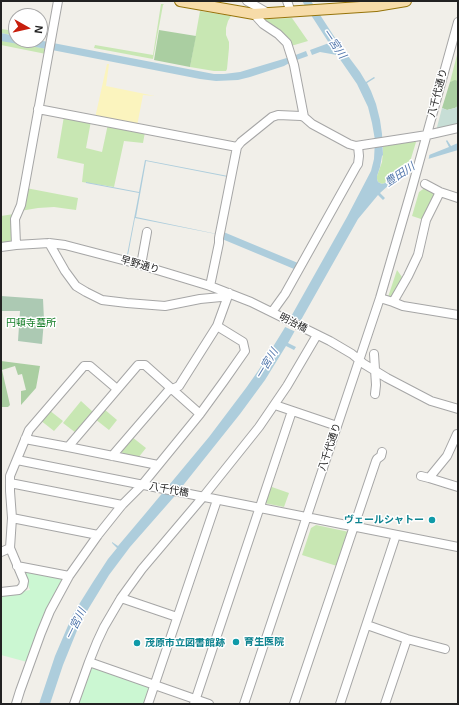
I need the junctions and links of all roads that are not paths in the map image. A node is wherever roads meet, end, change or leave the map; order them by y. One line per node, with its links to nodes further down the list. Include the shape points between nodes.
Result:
1 (58, 1): 11 (street)
2 (180, 1): 9 (main road)
3 (247, 1): 8 (street)
4 (287, 1): 7 (street)
5 (400, 1): 6 (main road)
6 (377, 3): 7 (main road)
7 (292, 12): 8 (main road)
8 (268, 13): 9 (main road)
9 (254, 14): 12 (street, via 287,43)
10 (458, 22): 14 (street, 八千代通り)
11 (38, 109): 16 (street); 22 (street, via 21,205 14,219)
12 (304, 118): 15 (street, via 352,146); 16 (street, via 275,116)
13 (458, 128): 14 (street)
14 (426, 138): 15 (street, via 399,139); 27 (street, 八千代通り)
15 (359, 146): 29 (street, via 356,167)
16 (237, 147): 25 (street)
17 (425, 184): 18 (street)
18 (440, 192): 19 (street); 28 (street, via 426,220 418,255)
19 (458, 198)
20 (147, 232): 24 (street)
21 (49, 243): 22 (street, 早野通り); 24 (street, 早野通り); 26 (street, via 76,286 102,300 165,306 221,297)
22 (16, 245): 23 (street, 早野通り)
23 (1, 247)
24 (140, 266): 25 (street, 早野通り)
25 (210, 286): 26 (street, 早野通り)
26 (229, 293): 29 (street, 早野通り); 31 (street)
27 (380, 298): 28 (street); 34 (street, 八千代通り)
28 (393, 302): 30 (street)
29 (273, 312): 32 (street, 明治橋)
30 (458, 315)
31 (217, 326): 37 (street); 42 (street, via 243,342 245,351)
32 (315, 334): 34 (street); 39 (street)
33 (374, 354): 35 (street)
34 (359, 360): 35 (street); 43 (street, 八千代通り)
35 (375, 371): 38 (street); 40 (street, via 431,401)
36 (116, 389): 37 (street, via 138,365 145,365); 45 (street, via 90,366 84,366 29,430); 46 (street)
37 (173, 390): 42 (street); 48 (street, via 168,391)
38 (375, 394)
39 (275, 405): 41 (street); 54 (street, via 259,428)
40 (458, 410)
41 (292, 411): 43 (street); 57 (street)
42 (200, 414): 50 (street)
43 (337, 426): 58 (street, 八千代通り)
44 (458, 434): 53 (street, via 447,456 425,477)
45 (25, 439): 46 (street); 49 (street)
46 (68, 447): 48 (street)
47 (382, 452): 60 (street, via 376,461)
48 (112, 456): 50 (street)
49 (17, 460): 51 (street, via 10,476); 52 (street, 八千代橋)
50 (158, 465): 52 (street)
51 (10, 483): 56 (street); 59 (street)
52 (145, 486): 54 (street, 八千代橋); 56 (street)
53 (458, 487)
54 (199, 496): 55 (street, 八千代橋); 69 (street)
55 (217, 500): 57 (street, 八千代橋); 70 (street)
56 (122, 505): 61 (street)
57 (259, 508): 58 (street, 八千代橋); 76 (street)
58 (306, 517): 60 (street, 八千代橋); 81 (street, 八千代通り)
59 (12, 518): 61 (street); 64 (street)
60 (354, 526): 62 (street, 八千代橋); 82 (street)
61 (98, 535): 67 (street)
62 (396, 535): 63 (street, 八千代橋); 71 (street)
63 (458, 547)
64 (10, 548): 65 (street); 66 (street)
65 (1, 552)
66 (18, 566): 67 (street); 68 (street, via 24,581 23,586 19,590)
67 (69, 576): 77 (street, via 50,611)
68 (1, 592)
69 (121, 598): 70 (street); 74 (street, via 104,627)
70 (177, 618): 75 (street)
71 (367, 625): 72 (street); 83 (street)
72 (407, 638): 73 (street); 84 (street)
73 (445, 649)
74 (89, 662): 75 (street); 78 (street)
75 (154, 686): 76 (street); 79 (street)
76 (194, 702): 80 (street)
77 (16, 704)
78 (74, 704)
79 (148, 704)
80 (209, 704)
81 (244, 704)
82 (294, 704)
83 (340, 704)
84 (385, 704)

